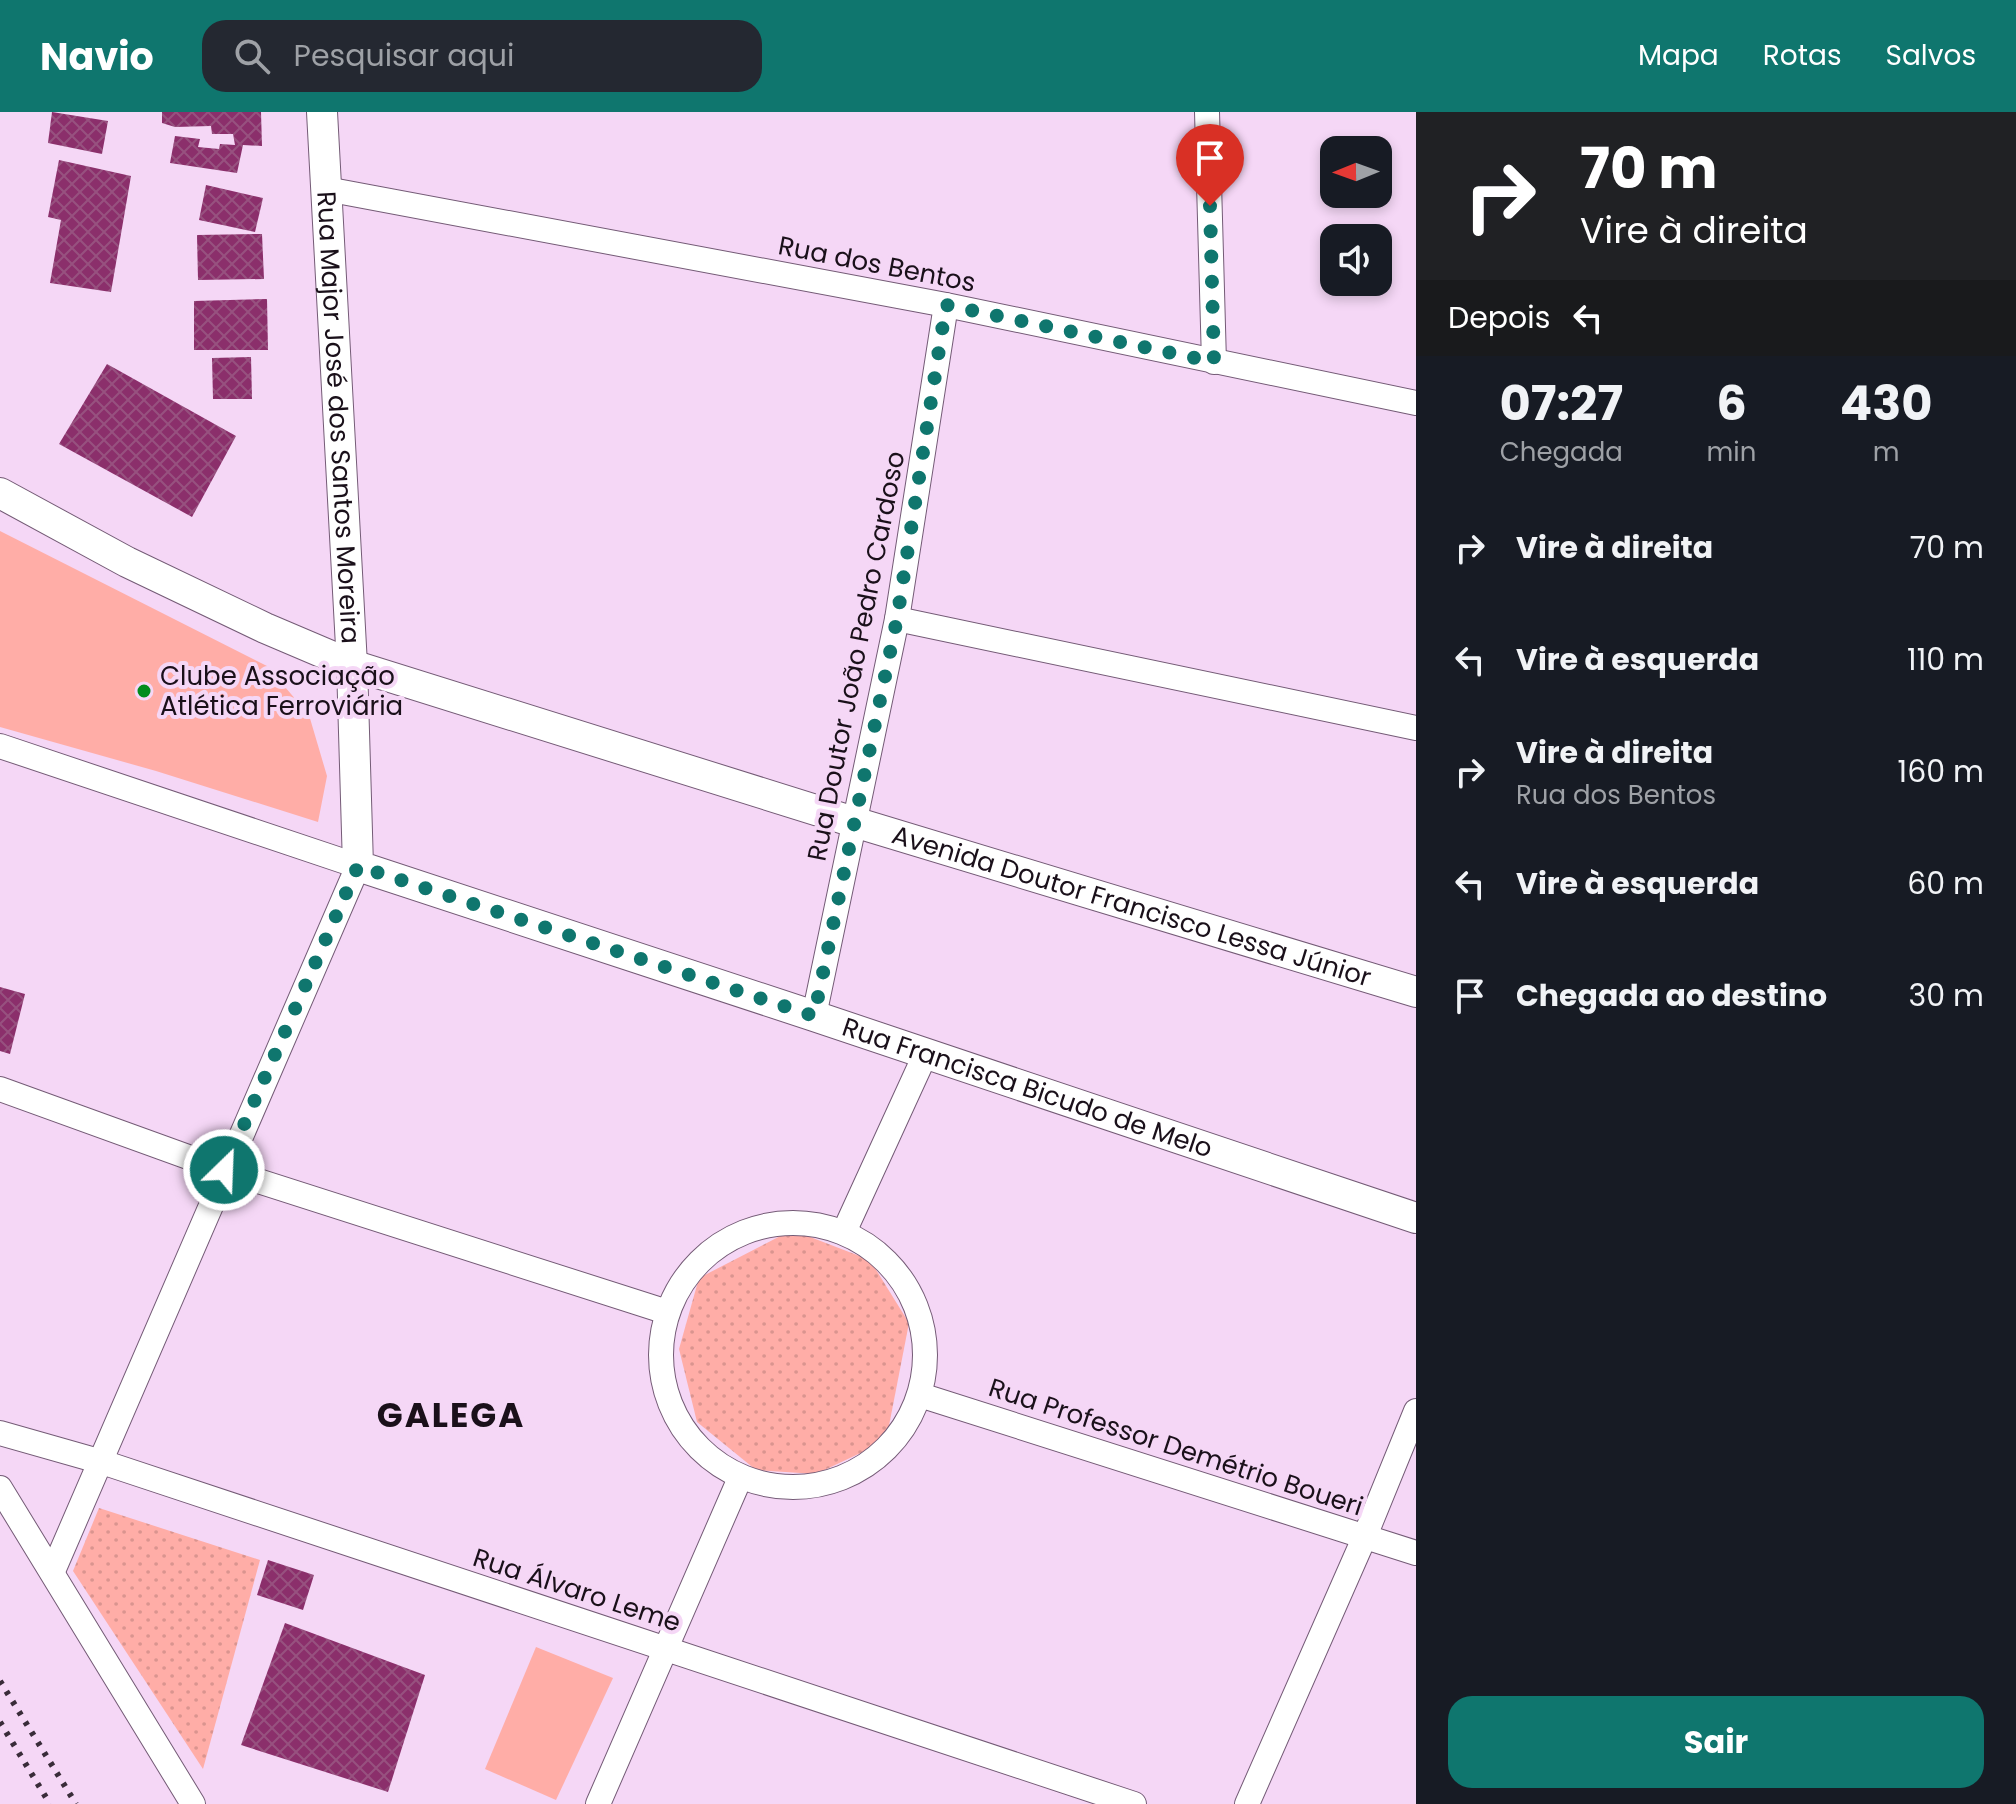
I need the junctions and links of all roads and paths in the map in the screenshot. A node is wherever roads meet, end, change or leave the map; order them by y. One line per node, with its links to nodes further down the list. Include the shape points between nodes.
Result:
1 (322, 112): 3 (street, Rua Major José dos Santos Moreira)
2 (1207, 112): 5 (street)
3 (326, 189): 4 (street, Rua dos Bentos); 9 (street, Rua Major José dos Santos Moreira)
4 (946, 305): 5 (street, Rua dos Bentos); 8 (street, Rua Doutor João Pedro Cardoso)
5 (1214, 362): 6 (street, Rua dos Bentos)
6 (1416, 403)
7 (0, 493): 9 (street, Avenida Doutor Francisco Lessa Júnior, via 127,562)
8 (897, 619): 10 (street); 12 (street, Rua Doutor João Pedro Cardoso)
9 (352, 665): 12 (street, Avenida Doutor Francisco Lessa Júnior); 13 (street, Rua Major José dos Santos Moreira)
10 (1416, 728)
11 (0, 746): 13 (street, Rua Francisca Bicudo de Melo)
12 (854, 822): 14 (street, Avenida Doutor Francisco Lessa Júnior); 15 (street, Rua Doutor João Pedro Cardoso)
13 (358, 866): 15 (street, Rua Francisca Bicudo de Melo); 18 (street)
14 (1416, 992)
15 (814, 1016): 16 (street, Rua Francisca Bicudo de Melo)
16 (925, 1055): 19 (street, Rua Francisca Bicudo de Melo); 20 (street)
17 (0, 1089): 18 (street)
18 (224, 1170): 21 (street); 25 (street)
19 (1416, 1218)
20 (844, 1232): 21 (street, via 791,1222 738,1234 694,1265); 22 (street, via 885,1259 913,1299 925,1346)
21 (667, 1312): 26 (street, via 660,1361 671,1409 699,1450)
22 (920, 1395): 26 (street, via 893,1443 848,1476 795,1489); 28 (street, Rua Professor Demétrio Boueri)
23 (1416, 1411): 28 (street)
24 (0, 1433): 25 (street, Rua Álvaro Leme)
25 (102, 1462): 30 (street); 31 (street, Rua Álvaro Leme)
26 (740, 1478): 31 (street)
27 (0, 1488): 30 (street)
28 (1365, 1536): 29 (street, Rua Professor Demétrio Boueri); 35 (street)
29 (1416, 1553)
30 (53, 1571): 32 (street)
31 (667, 1649): 33 (street); 34 (street, Rua Álvaro Leme)
32 (193, 1804)
33 (598, 1804)
34 (1134, 1804)
35 (1247, 1804)

